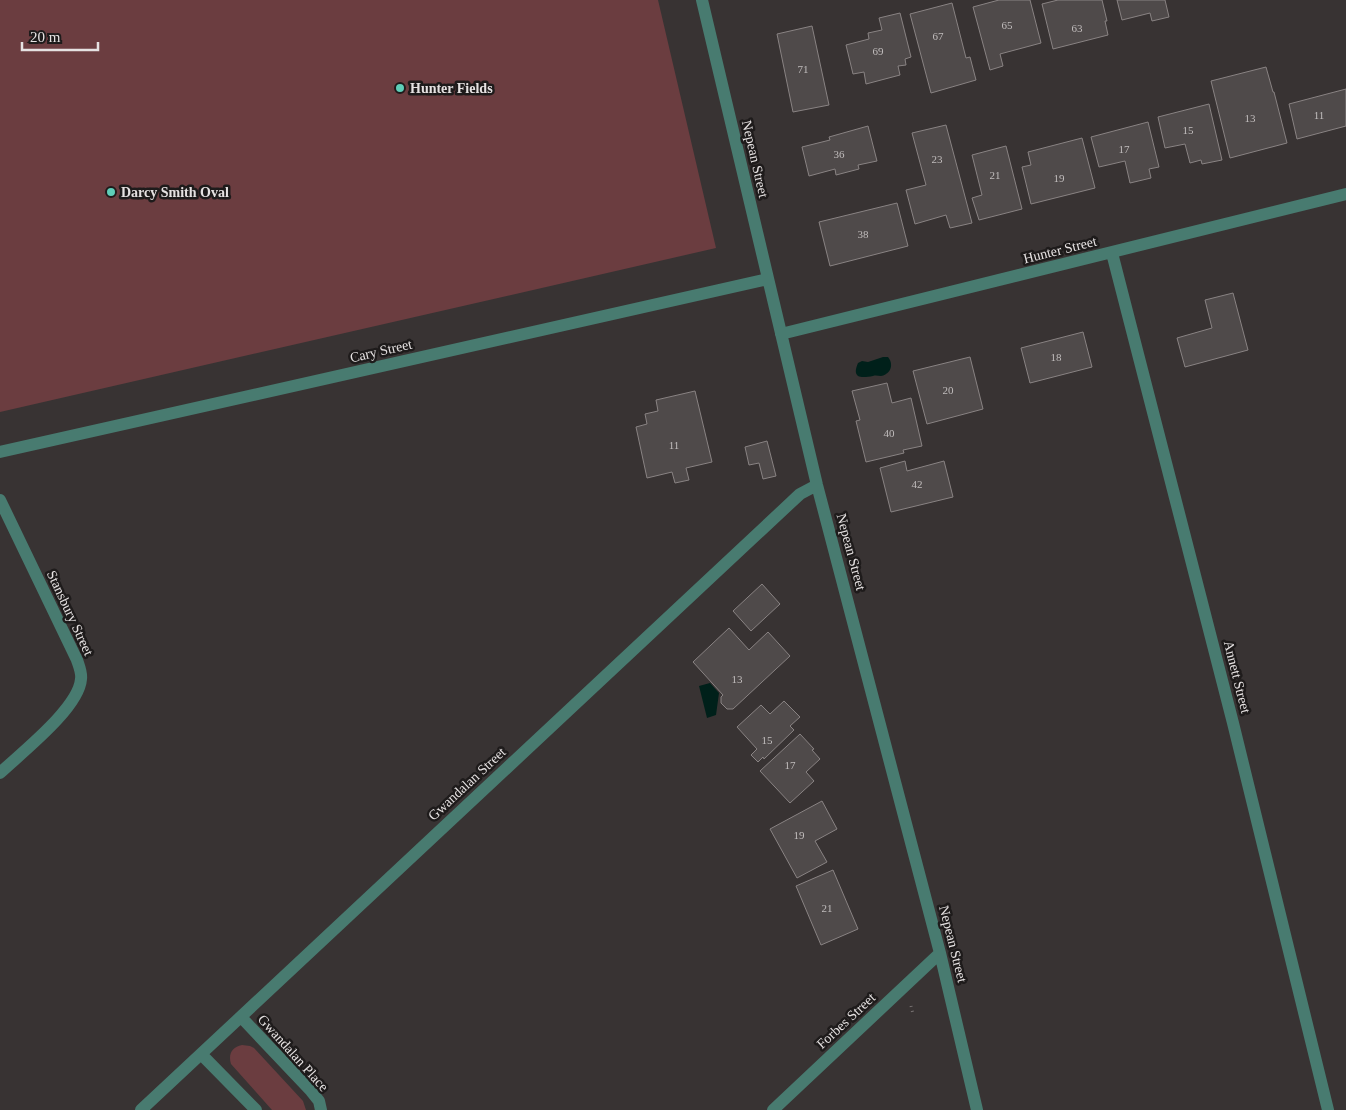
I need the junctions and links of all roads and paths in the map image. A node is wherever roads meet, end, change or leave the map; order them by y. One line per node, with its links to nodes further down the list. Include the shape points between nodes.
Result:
1 (704, 0): 4 (street, Nepean Street)
2 (1346, 194): 3 (street, Hunter Street)
3 (1112, 253): 5 (street, Hunter Street); 18 (street, Annett Street)
4 (768, 279): 5 (street, Nepean Street); 6 (street, Cary Street)
5 (781, 334): 7 (street, Nepean Street)
6 (0, 452)
7 (817, 485): 10 (street, Nepean Street); 11 (street, Gwandalan Street, via 800,494)
8 (0, 500): 9 (street, Stansbury Street, via 77,660 81,679 71,704 62,715)
9 (0, 774)
10 (940, 954): 16 (street, Forbes Street); 17 (street, Nepean Street)
11 (241, 1017): 12 (street, Gwandalan Street); 15 (street, Gwandalan Place, via 311,1090)
12 (201, 1054): 13 (street, Gwandalan Street); 14 (street)
13 (141, 1110)
14 (256, 1110)
15 (321, 1110)
16 (773, 1110)
17 (978, 1110)
18 (1328, 1110)

